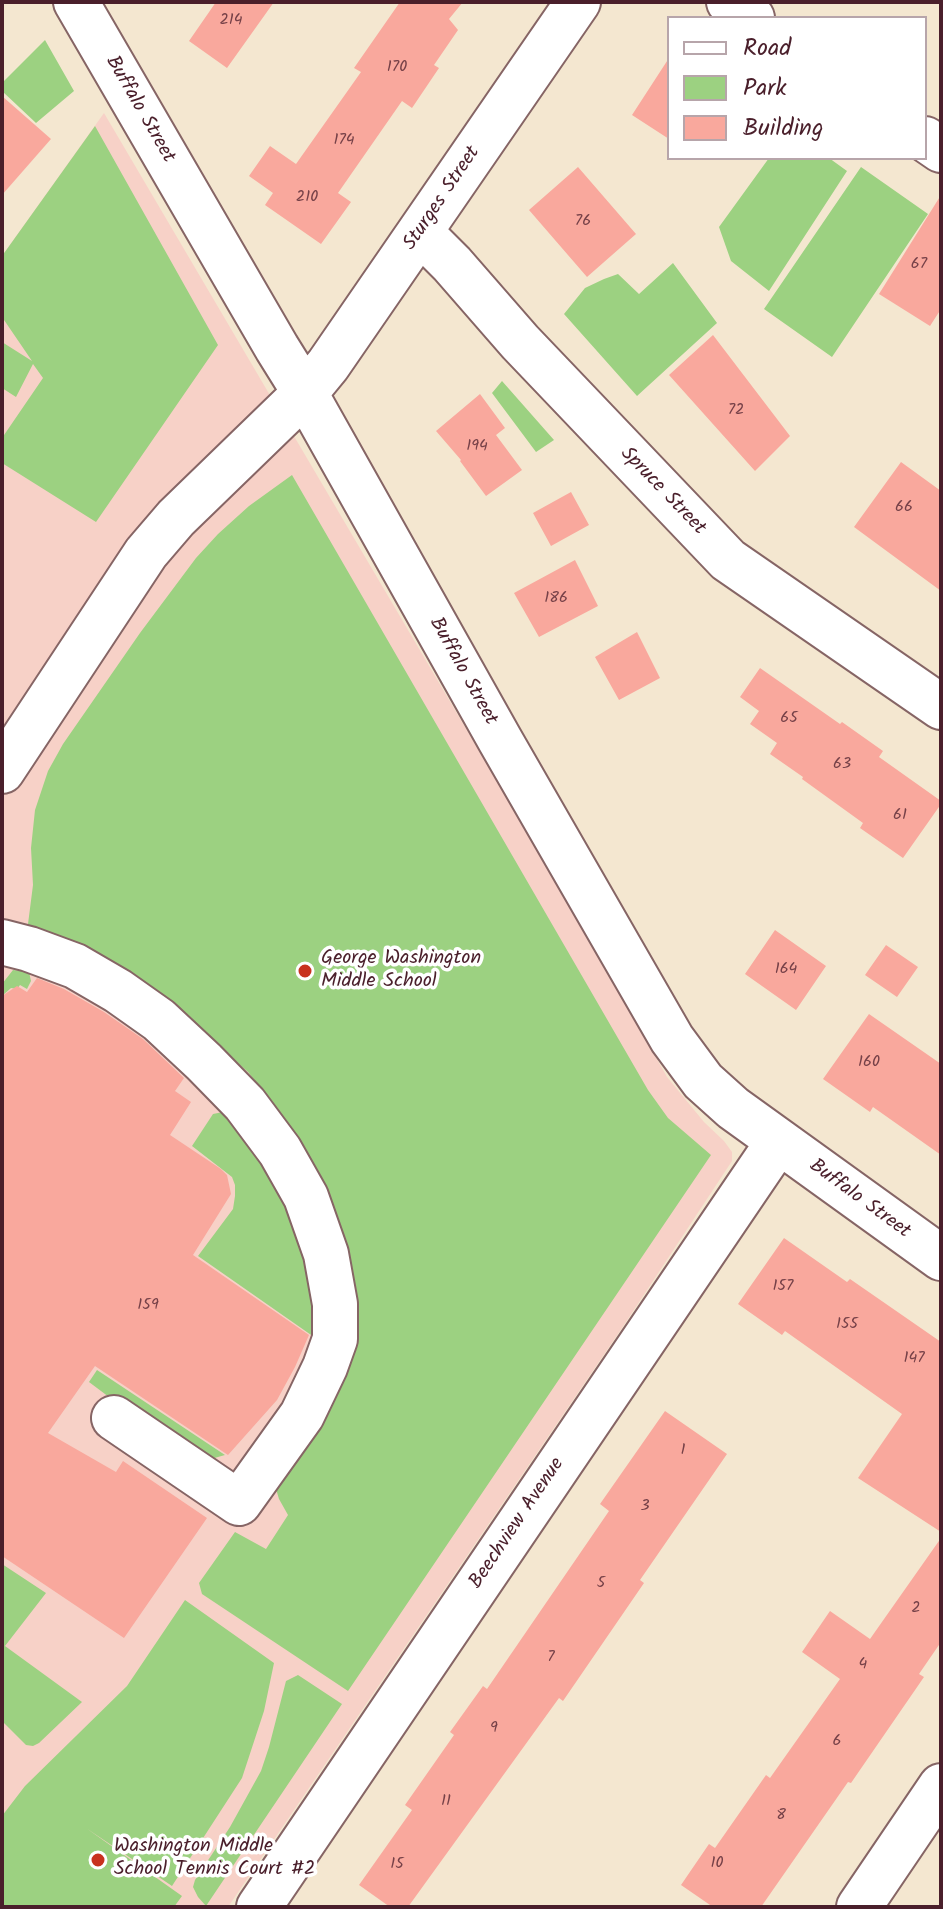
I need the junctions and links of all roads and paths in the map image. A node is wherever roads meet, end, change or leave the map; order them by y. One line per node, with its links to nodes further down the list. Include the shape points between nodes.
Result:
1 (76, 2): 6 (street, Buffalo Street)
2 (578, 2): 5 (street, Sturges Street)
3 (729, 2): 4 (street)
4 (749, 16)
5 (421, 233): 6 (street, Sturges Street); 7 (street, Spruce Street, via 728,560)
6 (305, 393): 8 (street, Sturges Street, via 146,553); 10 (street, Buffalo Street, via 672,1039 703,1081)
7 (941, 707)
8 (2, 771)
9 (2, 942): 12 (street, via 75,966 118,991 204,1062 280,1151 306,1197 326,1254 335,1339 302,1415 239,1503)
10 (778, 1142): 11 (street, Buffalo Street); 14 (street, Beechview Avenue)
11 (941, 1258)
12 (114, 1418)
13 (941, 1786): 15 (street)
14 (259, 1907)
15 (859, 1907)

